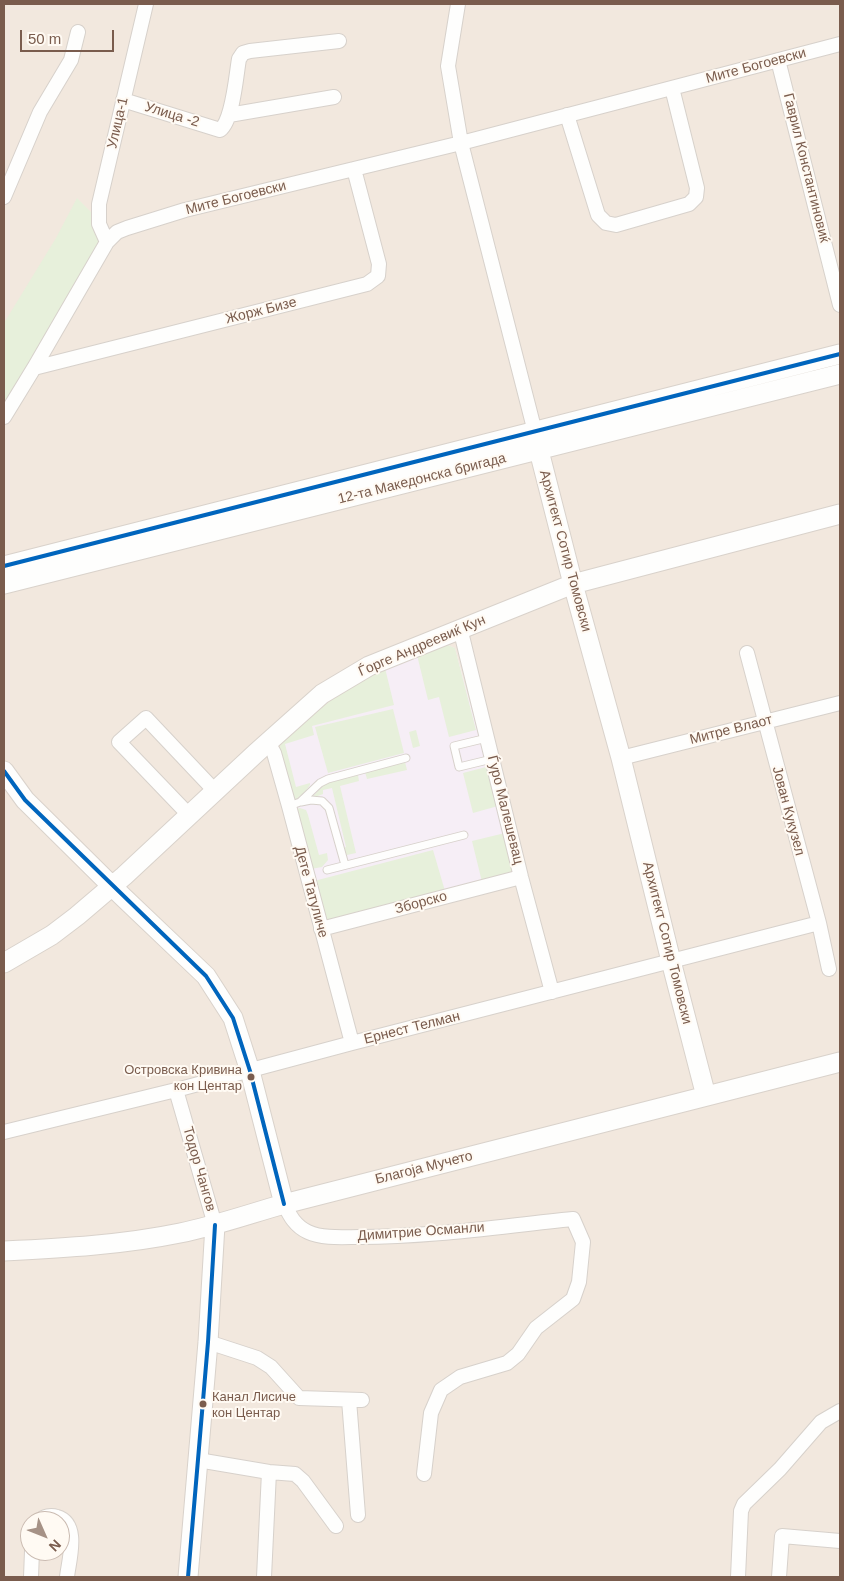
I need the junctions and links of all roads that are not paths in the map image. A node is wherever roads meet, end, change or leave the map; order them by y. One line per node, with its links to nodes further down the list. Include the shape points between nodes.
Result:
1 (146, 4): 9 (street, Улица-1)
2 (458, 4): 12 (street, Архитект Сотир Томовски, via 448,66)
3 (78, 32): 14 (street, via 71,60 40,112)
4 (339, 41): 11 (street, via 242,53)
5 (840, 44): 6 (street, Мите Богоевски)
6 (778, 60): 7 (street, Мите Богоевски); 16 (street, Гаврил Константиновиќ)
7 (672, 88): 10 (street, Мите Богоевски); 10 (street, via 696,198 690,204 616,225 606,223 598,215)
8 (334, 97): 11 (street)
9 (123, 100): 11 (street, Улица -2, via 220,130 225,127); 15 (street, Улица-1, via 99,204 99,224)
10 (567, 114): 12 (street, Мите Богоевски)
11 (229, 115)
12 (461, 143): 13 (street, Мите Богоевски); 21 (street, Архитект Сотир Томовски)
13 (354, 170): 15 (street, Мите Богоевски, via 157,218 117,232); 18 (street, Жорж Бизе, via 379,264 378,276 367,284)
14 (4, 197)
15 (107, 242): 18 (street, Мите Богоевски)
16 (840, 305)
17 (840, 354): 21 (street, 12-та Македонска бригада)
18 (34, 368): 20 (street, Мите Богоевски)
19 (840, 374): 21 (street, 12-та Македонска бригада)
20 (4, 417)
21 (537, 441): 23 (street, 12-та Македонска бригада); 24 (street, 12-та Македонска бригада); 25 (street, Архитект Сотир Томовски)
22 (840, 514): 25 (street, Ѓорге Андреевиќ Кун)
23 (4, 566)
24 (4, 584)
25 (573, 584): 26 (street, Ѓорге Андреевиќ Кун); 33 (street, Архитект Сотир Томовски)
26 (460, 628): 30 (street, Ѓуро Малешевац); 31 (street, Ѓорге Андреевиќ Кун, via 369,666 344,680 322,694)
27 (747, 653): 29 (street, Јован Кукузел)
28 (840, 703): 29 (street, Митре Влаот)
29 (764, 722): 33 (street, Митре Влаот); 44 (street, Јован Кукузел)
30 (487, 738): 34 (street, Ѓуро Малешевац); 34 (lane, via 454,746 459,767)
31 (268, 742): 36 (street, Ѓорге Андреевиќ Кун); 37 (street, Дете Татуличе)
32 (406, 758): 37 (lane, via 328,779)
33 (621, 758): 46 (street, Архитект Сотир Томовски)
34 (492, 759): 42 (street, Ѓуро Малешевац)
35 (4, 771): 43 (street, via 25,800)
36 (215, 791): 38 (street, Ѓорге Андреевиќ Кун); 38 (street, via 146,718 119,742)
37 (295, 804): 40 (lane, via 322,801 328,808); 45 (street, Дете Татуличе)
38 (190, 815): 43 (street, Ѓорге Андреевиќ Кун)
39 (464, 835): 40 (lane)
40 (345, 865): 41 (lane)
41 (327, 870)
42 (521, 877): 45 (street, Зборско); 49 (street, Ѓуро Малешевац)
43 (112, 887): 47 (street, Ѓорге Андреевиќ Кун, via 52,935); 52 (street, via 206,976 233,1018)
44 (819, 924): 46 (street, Ернест Телман); 48 (street, Јован Кукузел)
45 (321, 929): 50 (street, Дете Татуличе)
46 (671, 962): 49 (street, Ернест Телман); 54 (street, Архитект Сотир Томовски)
47 (4, 963)
48 (829, 969)
49 (552, 992): 50 (street, Ернест Телман)
50 (352, 1043): 52 (street, Ернест Телман)
51 (840, 1062): 54 (street, Благоја Мучето)
52 (250, 1071): 53 (street, Ернест Телман); 56 (street)
53 (176, 1090): 55 (street, Ернест Телман); 57 (street, Тодор Чангов)
54 (706, 1096): 56 (street, Благоја Мучето)
55 (4, 1132)
56 (284, 1204): 57 (street, Благоја Мучето); 63 (street, Димитрие Османли, via 292,1220 309,1233 333,1237 429,1235 573,1219 583,1242 579,1282 573,1299 536,1328 518,1354 507,1363 460,1377 441,1390 431,1414)
57 (215, 1225): 58 (street, Благоја Мучето, via 144,1239); 59 (street, Тодор Чангов)
58 (4, 1251)
59 (208, 1342): 61 (street, Тодор Чангов); 64 (street, via 257,1358 271,1367 301,1403 356,1400)
60 (840, 1411): 75 (street, via 821,1422 744,1504)
61 (198, 1460): 62 (street); 73 (street, Тодор Чангов)
62 (269, 1472): 65 (street, via 296,1474); 74 (street)
63 (424, 1474)
64 (358, 1514)
65 (336, 1526)
66 (70, 1527): 68 (street)
67 (840, 1541): 76 (street, via 782,1536)
68 (70, 1550)
69 (32, 1561): 71 (street)
70 (69, 1561): 72 (street)
71 (31, 1577)
72 (67, 1577)
73 (188, 1577)
74 (264, 1577)
75 (738, 1577)
76 (779, 1577)

